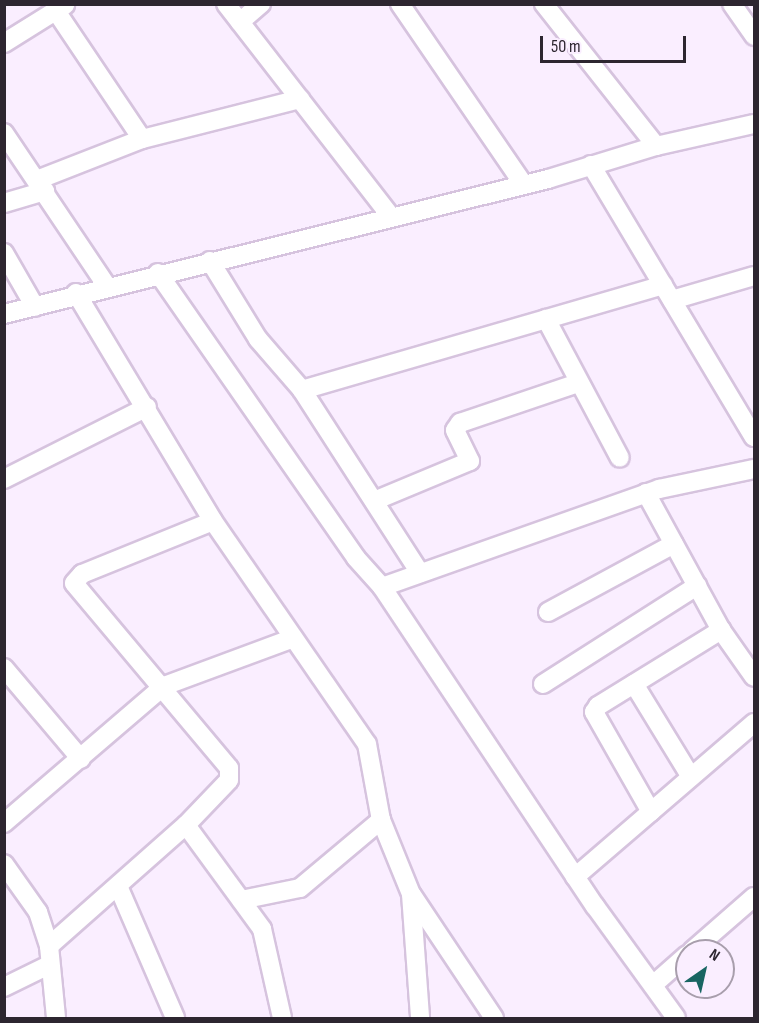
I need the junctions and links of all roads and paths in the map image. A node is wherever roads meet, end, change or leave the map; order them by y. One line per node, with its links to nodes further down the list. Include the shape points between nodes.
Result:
1 (226, 4): 7 (street)
2 (261, 4): 7 (street)
3 (400, 4): 17 (street)
4 (543, 4): 14 (street)
5 (732, 4): 8 (street)
6 (61, 8): 9 (street); 13 (street)
7 (240, 22): 10 (street)
8 (754, 36)
9 (4, 44)
10 (300, 99): 13 (street); 19 (street)
11 (754, 124): 14 (street)
12 (4, 133): 16 (street)
13 (142, 139): 16 (street)
14 (656, 146): 15 (street)
15 (591, 165): 17 (street); 26 (street)
16 (41, 185): 18 (street); 24 (street)
17 (524, 185): 19 (street)
18 (4, 204)
19 (391, 217): 21 (street)
20 (4, 254): 27 (street)
21 (210, 261): 22 (street); 31 (street, via 258,339)
22 (158, 273): 24 (street); 43 (street, via 356,558)
23 (754, 276): 26 (street)
24 (107, 286): 25 (street)
25 (76, 293): 27 (street); 32 (street)
26 (668, 293): 29 (street); 33 (street)
27 (35, 307): 28 (street)
28 (4, 314)
29 (546, 320): 30 (street); 31 (street)
30 (578, 383): 34 (street); 38 (street, via 460,423 455,430 470,461)
31 (302, 390): 38 (street)
32 (147, 407): 36 (street); 39 (street)
33 (754, 438)
34 (620, 458)
35 (754, 469): 37 (street)
36 (4, 479)
37 (646, 493): 40 (street); 41 (street)
38 (374, 501): 41 (street)
39 (213, 521): 46 (street); 51 (street, via 82,574 74,583)
40 (674, 544): 42 (street); 44 (street)
41 (420, 573): 43 (street)
42 (697, 586): 45 (street); 49 (street)
43 (382, 587): 60 (street)
44 (548, 612)
45 (721, 630): 48 (street); 50 (street)
46 (291, 639): 51 (street); 56 (street, via 367,744)
47 (4, 669): 53 (street)
48 (754, 677)
49 (543, 684)
50 (634, 684): 54 (street); 55 (street, via 598,706 594,718)
51 (164, 686): 53 (street); 58 (street, via 231,774 226,785)
52 (754, 723): 54 (street)
53 (81, 759): 57 (street)
54 (691, 777): 55 (street)
55 (651, 812): 60 (street)
56 (381, 820): 62 (street); 64 (street, via 300,888)
57 (4, 823)
58 (186, 825): 61 (street); 64 (street)
59 (4, 864): 66 (street, via 38,912)
60 (575, 877): 69 (street)
61 (118, 886): 66 (street); 72 (street)
62 (411, 894): 74 (street); 75 (street)
63 (754, 897): 65 (street)
64 (241, 900): 73 (street, via 266,939)
65 (706, 939)
66 (49, 946): 67 (street)
67 (49, 965): 70 (street); 71 (street)
68 (675, 965): 69 (street)
69 (652, 985): 76 (street)
70 (4, 987)
71 (56, 1018)
72 (175, 1018)
73 (282, 1018)
74 (420, 1018)
75 (494, 1018)
76 (676, 1018)

